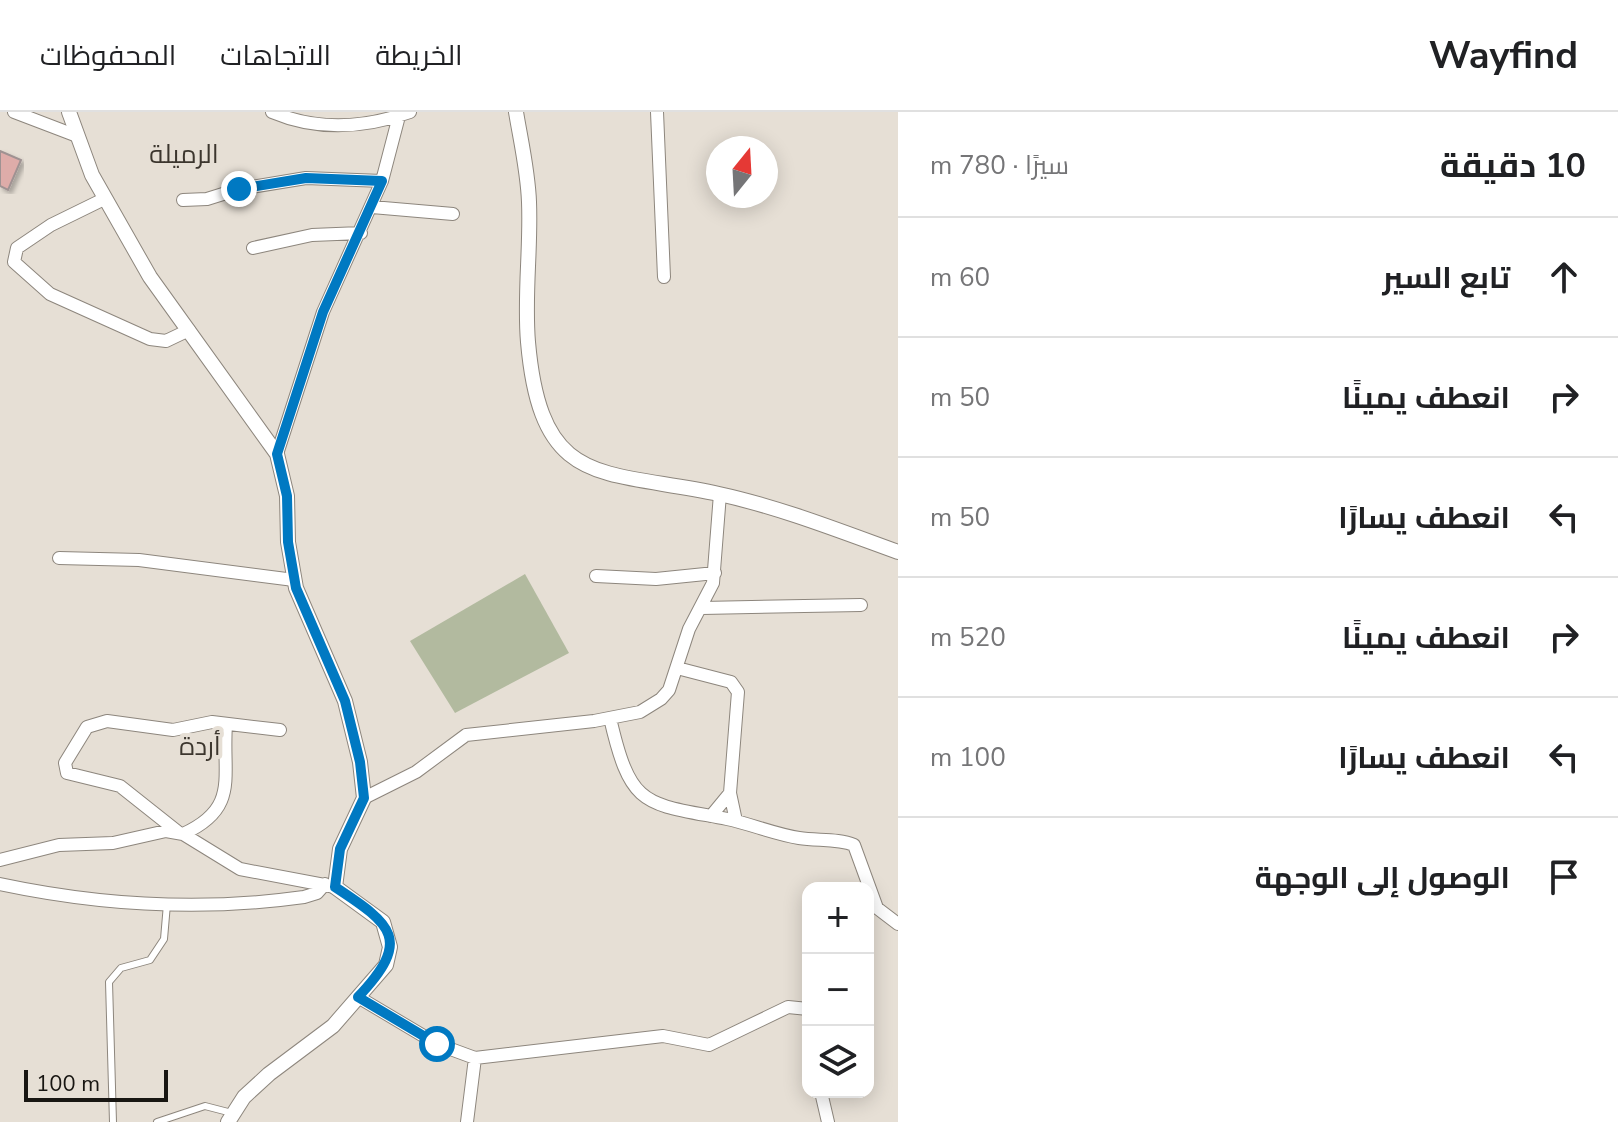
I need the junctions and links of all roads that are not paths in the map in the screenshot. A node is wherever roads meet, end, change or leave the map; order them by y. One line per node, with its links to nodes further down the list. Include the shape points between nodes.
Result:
1 (14, 112): 7 (street)
2 (69, 112): 7 (street)
3 (272, 112): 6 (street, via 339,126)
4 (516, 112): 18 (street, via 529,199 528,341 544,421 573,459 592,468 653,485)
5 (657, 112): 15 (street)
6 (404, 114): 8 (street)
7 (77, 136): 9 (street)
8 (382, 181): 10 (street, via 306,178); 11 (street)
9 (104, 199): 16 (street); 16 (street, via 17,248 14,262 50,294 150,339 166,341)
10 (183, 200)
11 (372, 207): 12 (street); 13 (street)
12 (453, 214)
13 (361, 233): 14 (street, via 312,235); 17 (street, via 323,312)
14 (253, 248)
15 (664, 277)
16 (189, 330): 17 (street)
17 (277, 454): 23 (street, via 287,496)
18 (720, 494): 19 (street); 21 (street)
19 (898, 552)
20 (59, 558): 23 (street, via 139,560)
21 (715, 573): 22 (street, via 656,579); 25 (street)
22 (596, 576)
23 (294, 580): 31 (street, via 356,737)
24 (861, 605): 25 (street)
25 (702, 608): 26 (street)
26 (677, 668): 27 (street, via 669,690 652,706); 30 (street, via 736,687)
27 (610, 718): 31 (street, via 466,735 416,772); 32 (street, via 620,757 645,798 670,810)
28 (226, 725): 29 (street); 34 (street, via 226,774 218,809 208,822); 34 (street, via 199,723 167,730 98,721 80,735 65,763 70,776 107,781 129,791)
29 (280, 730)
30 (730, 793): 32 (street); 33 (street)
31 (364, 798): 37 (street)
32 (711, 816): 33 (street)
33 (736, 821): 39 (street, via 780,835 854,845 877,908)
34 (180, 833): 35 (street, via 59,845); 37 (street, via 240,869)
35 (0, 860)
36 (0, 884): 38 (street)
37 (330, 885): 38 (street, via 290,899); 40 (street, via 377,916 389,937 386,965)
38 (167, 904): 45 (lane, via 164,939 150,960 121,968 109,982)
39 (898, 924)
40 (358, 997): 42 (street, via 444,1048); 44 (street, via 321,1038 269,1074)
41 (802, 1008): 42 (street, via 788,1007 709,1045 663,1036)
42 (475, 1058): 47 (street)
43 (822, 1098): 48 (street)
44 (230, 1118): 46 (lane, via 205,1106)
45 (113, 1122)
46 (157, 1122)
47 (467, 1122)
48 (828, 1122)

